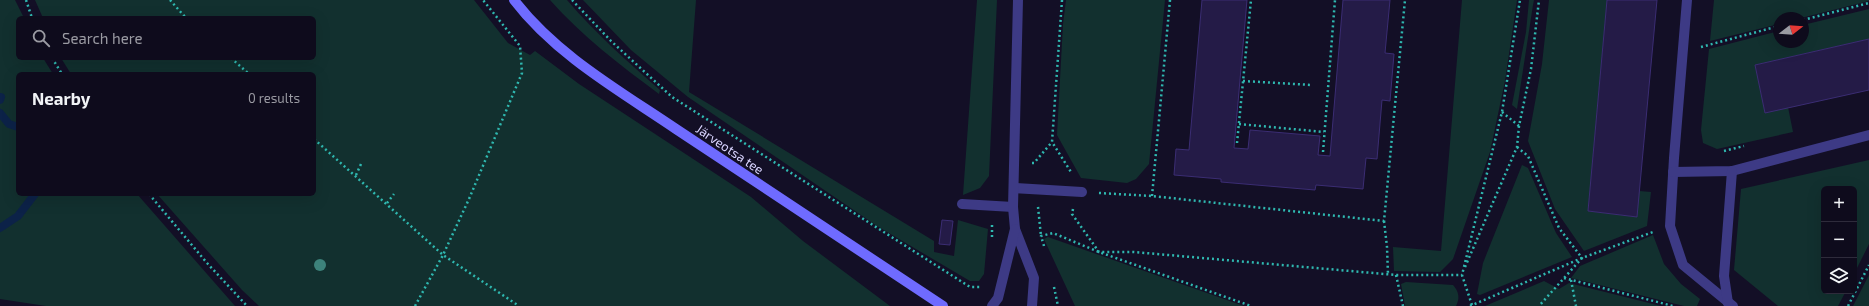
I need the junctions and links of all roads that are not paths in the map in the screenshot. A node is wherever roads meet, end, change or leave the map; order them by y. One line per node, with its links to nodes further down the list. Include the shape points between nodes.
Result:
1 (514, 0): 14 (main road, Järveotsa tee, via 554,42 592,72 807,218)
2 (1018, 0): 7 (street)
3 (1687, 0): 6 (street)
4 (1869, 134): 5 (street)
5 (1732, 171): 6 (street); 13 (street, via 1724,276)
6 (1673, 172): 13 (street, via 1670,226 1683,265)
7 (1014, 188): 8 (street); 10 (street)
8 (1078, 191)
9 (962, 204): 10 (street)
10 (1014, 207): 11 (street)
11 (1015, 229): 12 (street); 15 (street, via 1034,278)
12 (995, 302)
13 (1730, 304)
14 (943, 306)
15 (1032, 306)

